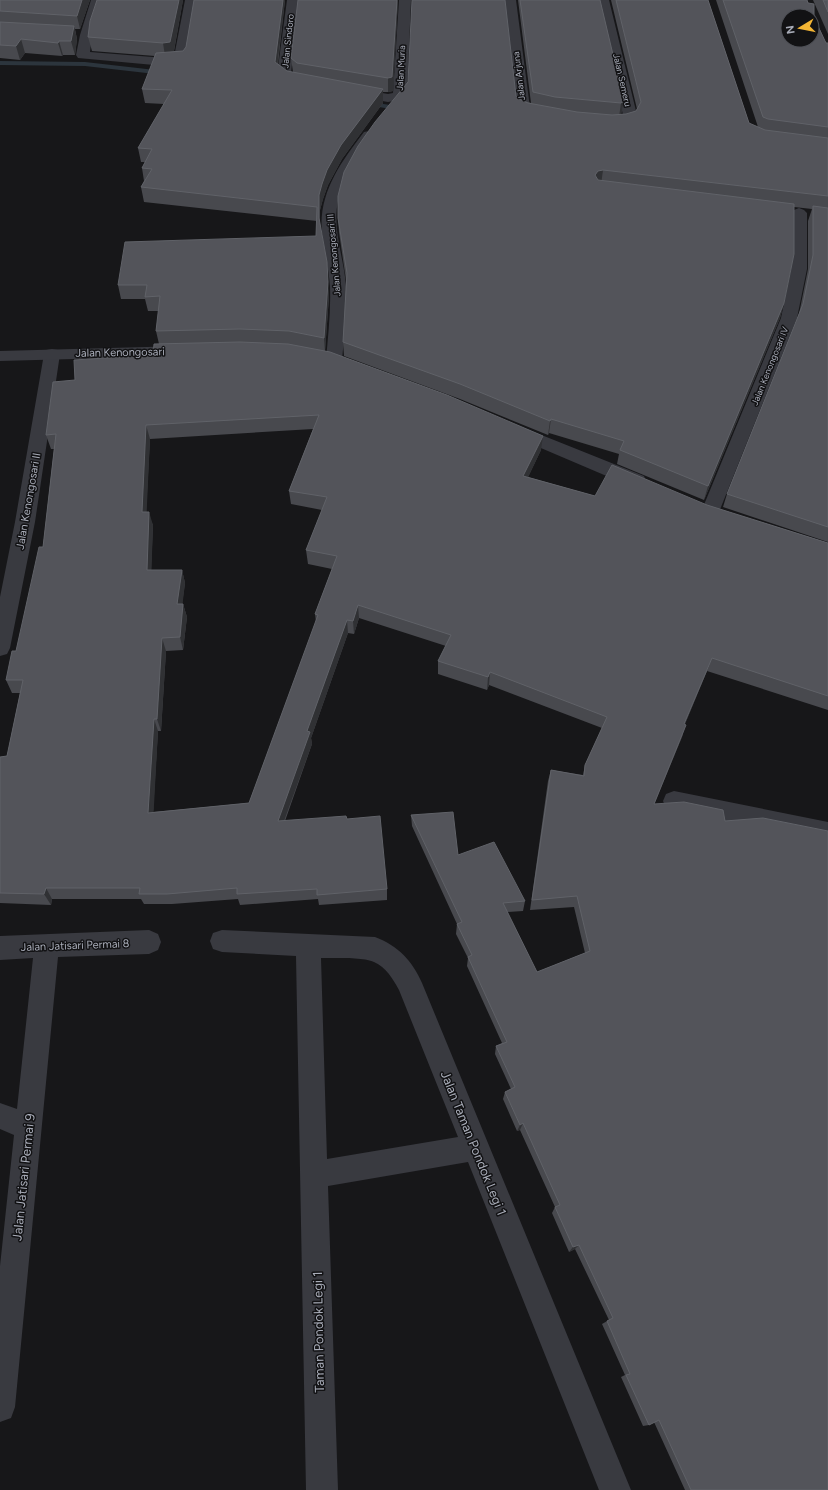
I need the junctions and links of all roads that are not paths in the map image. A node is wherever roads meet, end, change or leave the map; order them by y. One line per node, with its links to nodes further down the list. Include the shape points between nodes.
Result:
1 (97, 0): 8 (street)
2 (191, 0): 8 (street, via 180,60 165,62 82,55)
3 (293, 0): 9 (street, Jalan Sindoro, via 284,75 294,81)
4 (405, 0): 11 (street, Jalan Muria, via 401,92)
5 (510, 0): 12 (street, Jalan Arjuna, via 523,110)
6 (603, 0): 13 (street, Jalan Semeru, via 630,115 624,122)
7 (70, 34): 8 (street)
8 (86, 35)
9 (322, 86)
10 (344, 90): 11 (street, Jalan Muria, via 381,97)
11 (387, 110): 18 (street, Jalan Kenongosari III, via 345,167 331,200 329,224 338,286)
12 (557, 117)
13 (595, 121)
14 (799, 213): 21 (street, Jalan Kenongosari IV, via 799,269 789,318)
15 (202, 351): 16 (street, Jalan Kenongosari)
16 (52, 354): 17 (street, Jalan Kenongosari); 22 (street, Jalan Kenongosari II, via 25,522)
17 (0, 356)
18 (334, 361)
19 (497, 423): 20 (street)
20 (652, 487)
21 (710, 511)
22 (0, 648)
23 (674, 801): 24 (street)
24 (828, 832)
25 (222, 941): 28 (street, Jalan Taman Pondok Legi 1)
26 (149, 942): 27 (street, Jalan Jatisari Permai 8)
27 (47, 946): 29 (street, Jalan Jatisari Permai 8); 31 (street, Jalan Jatisari Permai 9)
28 (308, 947): 32 (street, Jalan Taman Pondok Legi 1, via 375,949 387,954 400,968); 33 (street, Taman Pondok Legi 1)
29 (0, 948)
30 (0, 1116): 31 (street)
31 (28, 1127): 34 (street, Jalan Jatisari Permai 9)
32 (476, 1147): 33 (street); 36 (street, Jalan Taman Pondok Legi 1)
33 (314, 1175): 35 (street, Taman Pondok Legi 1)
34 (0, 1407)
35 (322, 1490)
36 (615, 1490)

